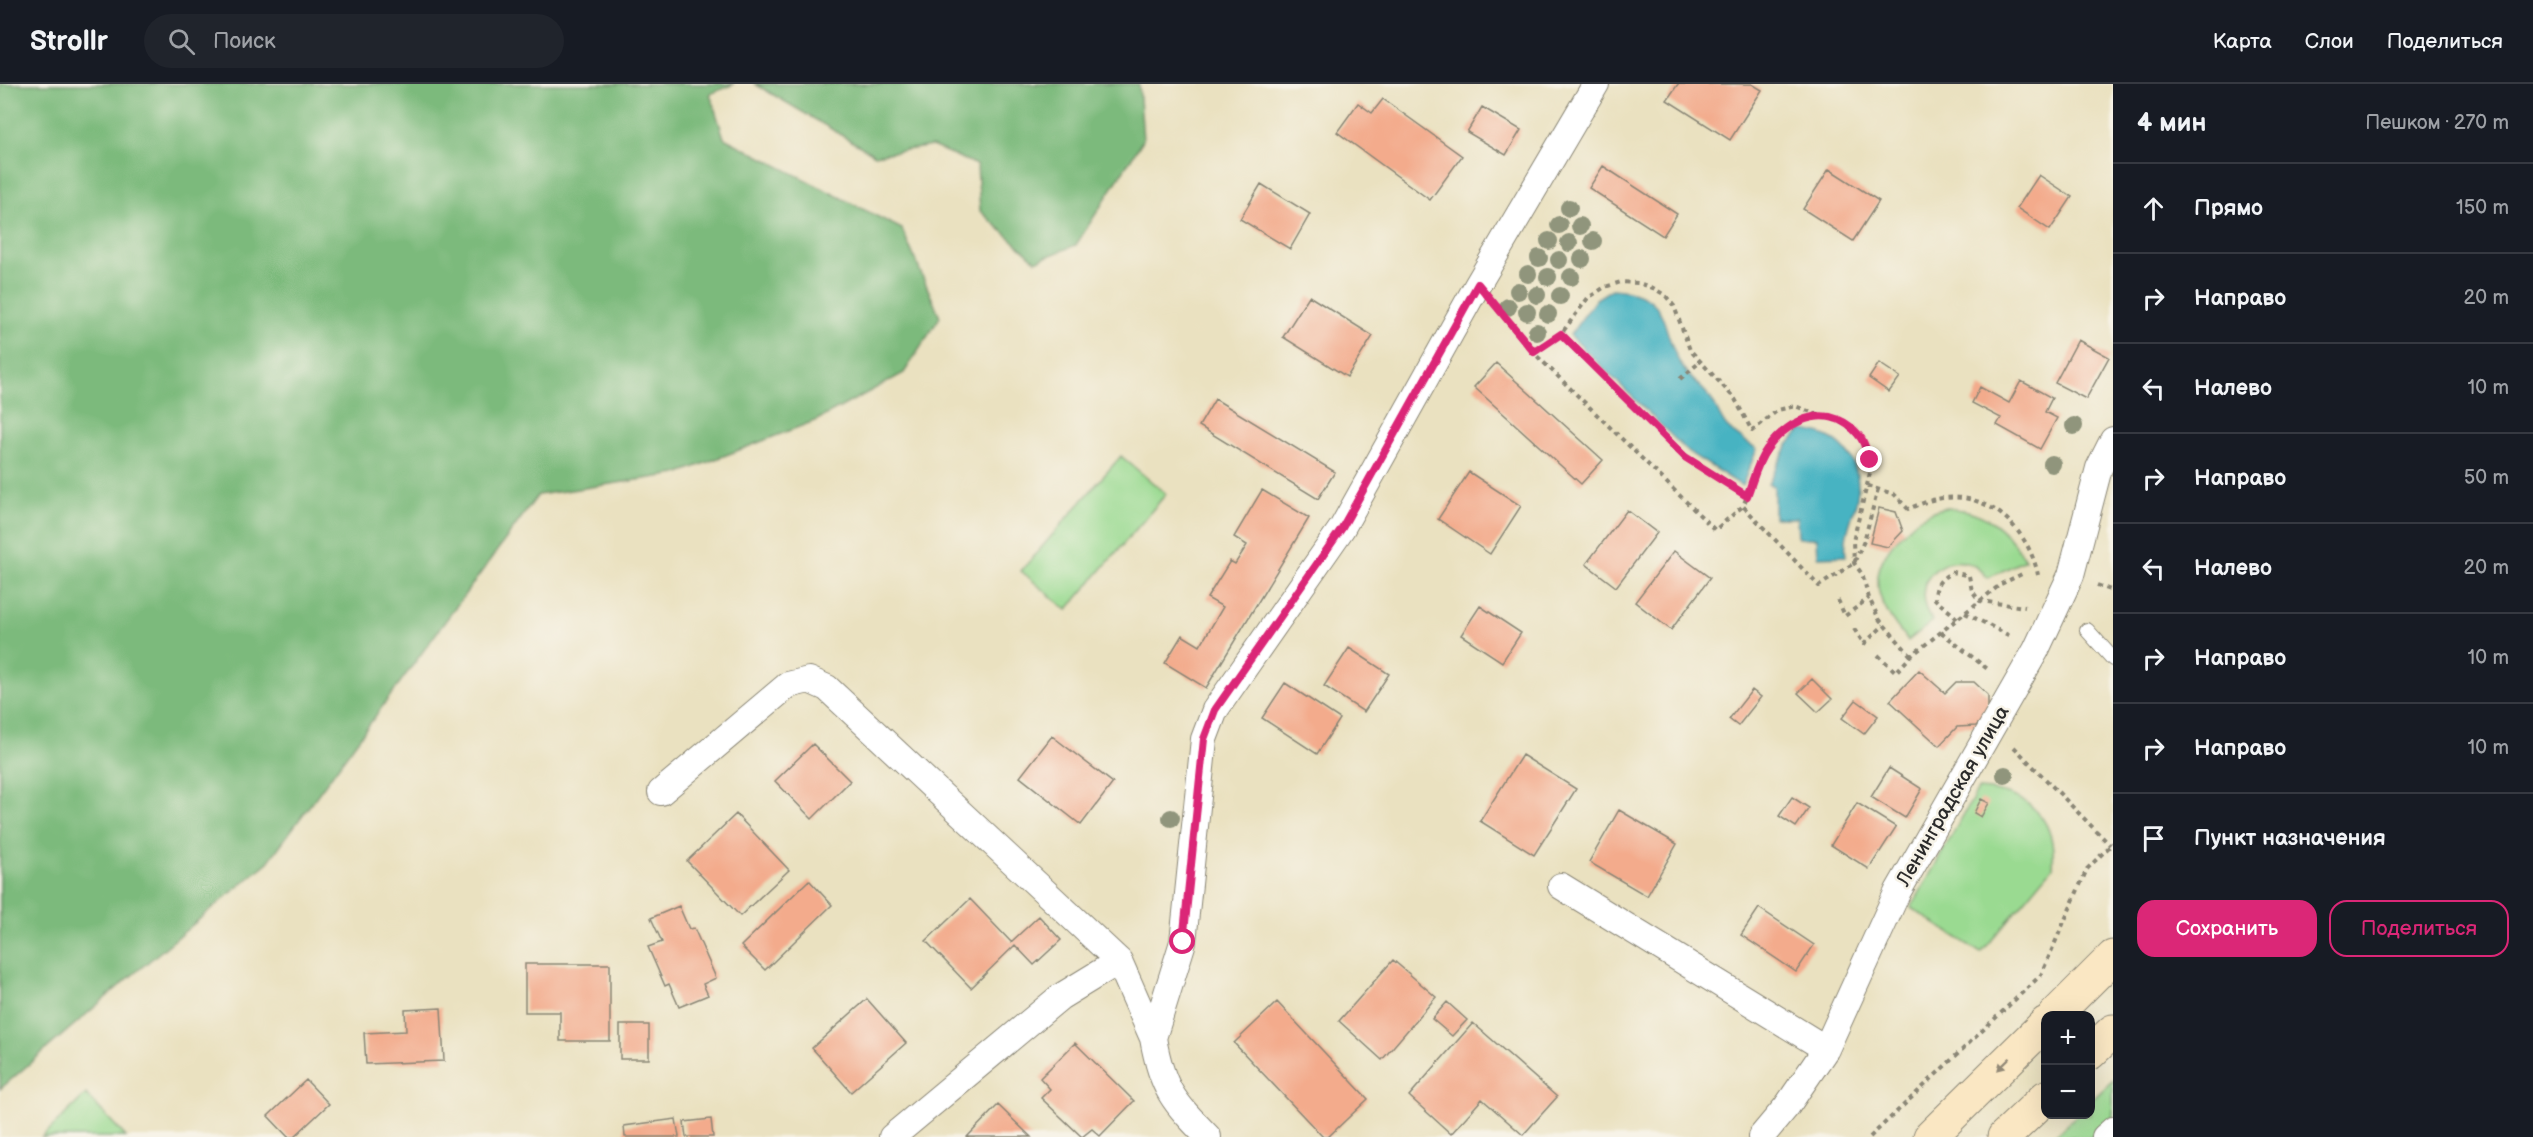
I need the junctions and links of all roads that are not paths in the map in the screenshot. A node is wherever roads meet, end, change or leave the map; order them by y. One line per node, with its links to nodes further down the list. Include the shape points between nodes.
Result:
1 (1596, 84): 12 (street, via 1478,284 1342,528 1215,710 1204,739 1183,942)
2 (2113, 440): 13 (street, Ленинградская улица, via 2099,468 2071,575 2056,610 2015,691 1898,891)
3 (2087, 630): 4 (lane)
4 (2113, 659)
5 (661, 792): 8 (street, via 788,685 809,680 827,688)
6 (1561, 886): 13 (street)
7 (2113, 957): 9 (main road)
8 (1119, 961): 12 (street); 17 (street, via 1060,997)
9 (2059, 1011)
10 (2041, 1028): 20 (main road, one-way to 20)
11 (2113, 1031): 14 (main road)
12 (1153, 1038): 18 (street, via 1158,1069 1176,1105)
13 (1826, 1049): 19 (street, Ленинградская улица)
14 (2095, 1049)
15 (2041, 1102): 21 (main road)
16 (2113, 1130): 22 (street)
17 (892, 1137)
18 (1208, 1137)
19 (1761, 1137)
20 (1930, 1137)
21 (2004, 1137)
22 (2105, 1137)

